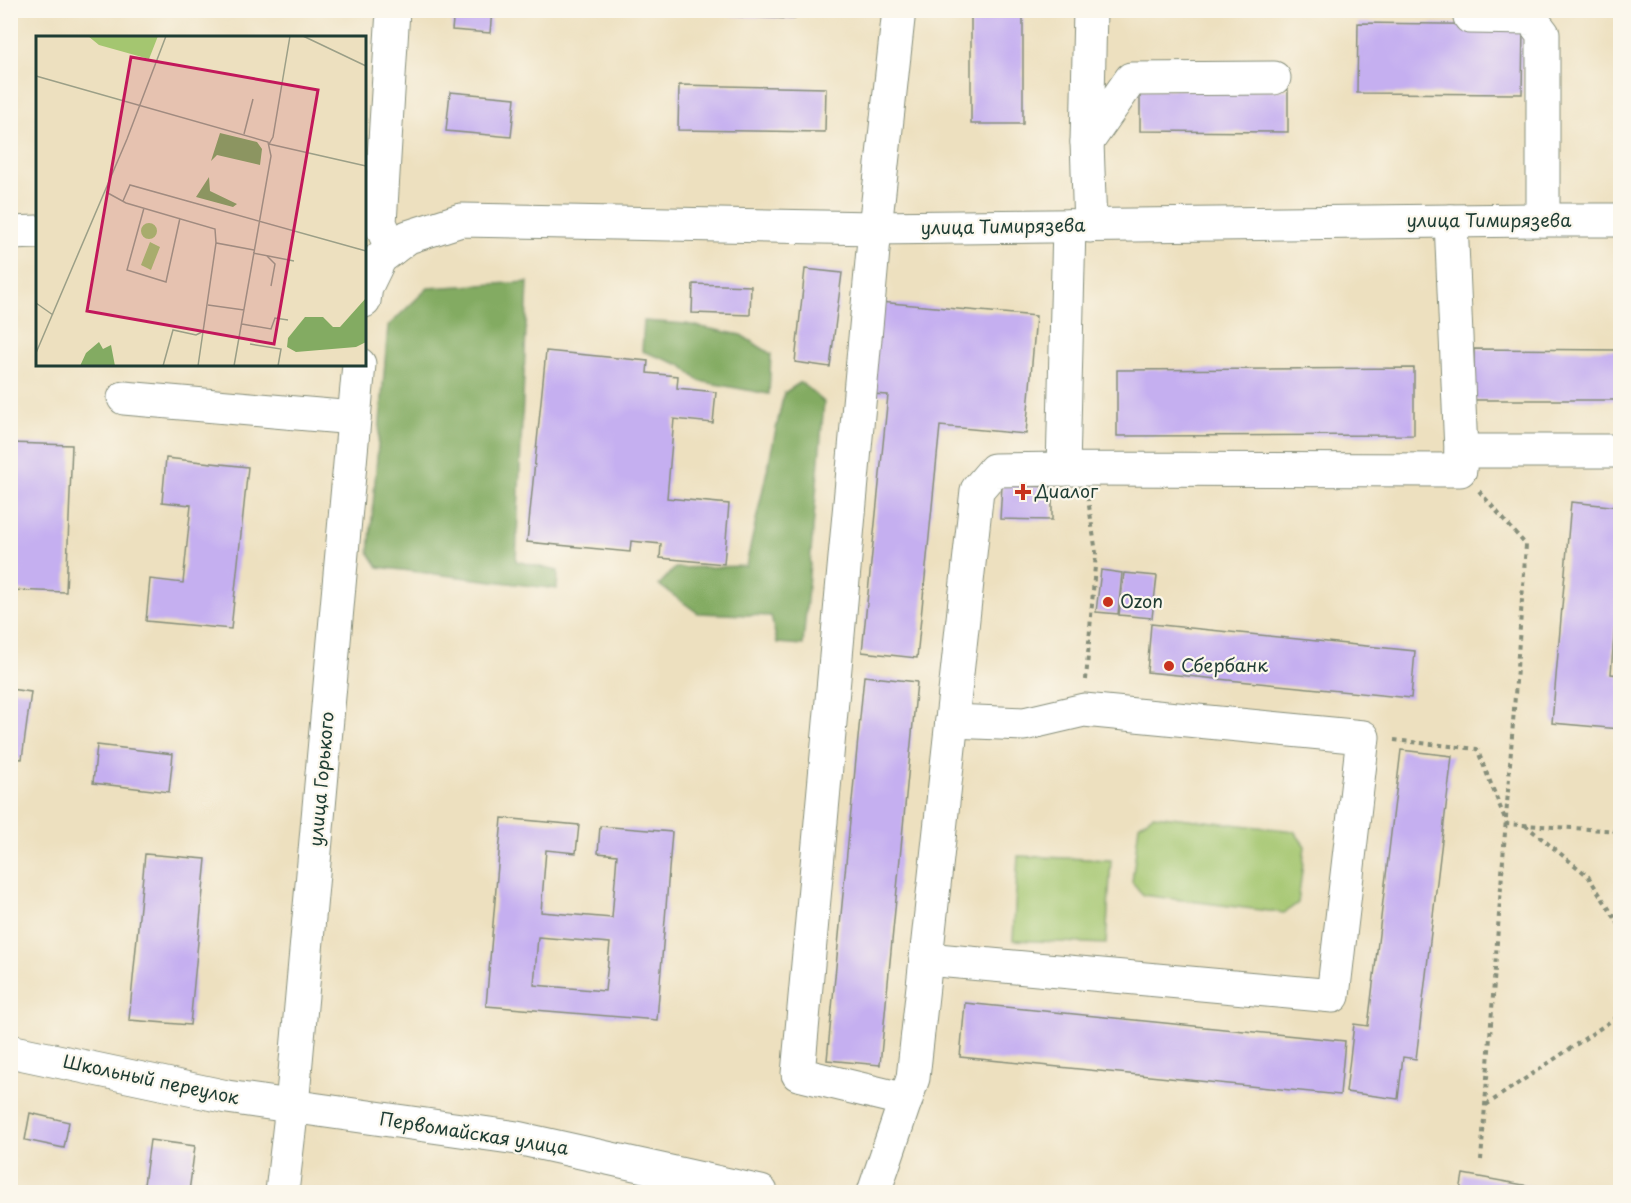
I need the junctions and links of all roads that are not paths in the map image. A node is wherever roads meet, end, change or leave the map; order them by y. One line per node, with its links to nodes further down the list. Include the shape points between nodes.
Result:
1 (393, 10): 14 (street)
2 (899, 10): 11 (street)
3 (1090, 10): 6 (street)
4 (1469, 10): 7 (street, via 1470,17 1531,18 1543,34)
5 (1274, 78): 6 (street, via 1131,79)
6 (1087, 142): 10 (street)
7 (1543, 220): 8 (street, улица Тимирязева); 9 (street, улица Тимирязева)
8 (1620, 220)
9 (1451, 221): 10 (street, улица Тимирязева); 20 (street)
10 (1079, 226): 11 (street, улица Тимирязева); 21 (street)
11 (875, 228): 14 (street, улица Тимирязева, via 461,220); 25 (street, via 798,1074)
12 (36, 232): 13 (street)
13 (10, 233)
14 (379, 247): 15 (street)
15 (366, 287)
16 (359, 366): 18 (street, улица Горького)
17 (124, 398): 18 (street)
18 (354, 418): 26 (street, улица Горького)
19 (1620, 451): 20 (street)
20 (1460, 460): 21 (street)
21 (1073, 469): 22 (street, via 994,470 977,490)
22 (952, 721): 23 (street); 23 (street, via 1024,724 1084,711 1363,737 1333,996)
23 (926, 959): 25 (street, via 913,1078)
24 (10, 1051): 26 (street, Школьный переулок)
25 (906, 1100): 29 (street)
26 (292, 1107): 27 (street, улица Горького); 28 (street, Первомайская улица, via 517,1138)
27 (282, 1192)
28 (761, 1192)
29 (874, 1192)

